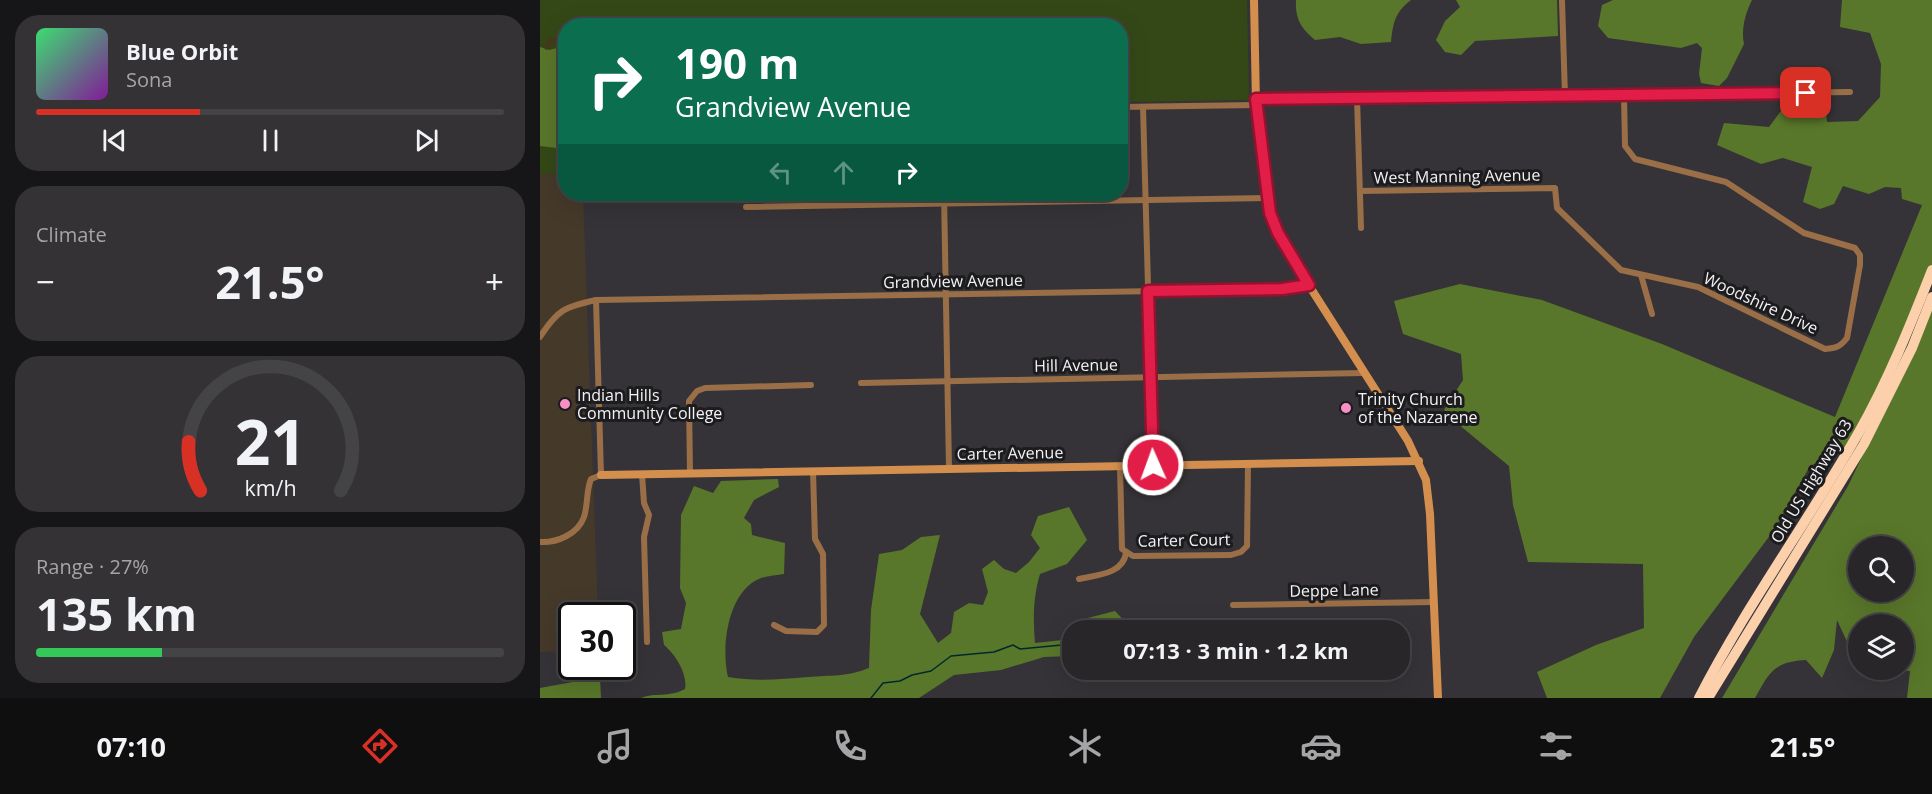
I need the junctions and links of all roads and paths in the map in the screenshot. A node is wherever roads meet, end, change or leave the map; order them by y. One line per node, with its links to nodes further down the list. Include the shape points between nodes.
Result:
1 (1254, 0): 7 (street)
2 (1562, 1): 5 (street)
3 (1850, 92): 4 (street)
4 (1624, 95): 5 (street); 20 (street, Woodshire Drive, via 1625,146 1635,159 1726,182 1804,234 1847,244 1860,255 1847,338 1836,348 1825,349 1698,287)
5 (1565, 96): 6 (street)
6 (1357, 98): 7 (street); 11 (street)
7 (1256, 102): 9 (street); 12 (street)
8 (1128, 107): 9 (street)
9 (1143, 107): 14 (street)
10 (1555, 188): 11 (street, West Manning Avenue); 20 (street, Woodshire Drive, via 1557,208 1621,270)
11 (1360, 191): 18 (street)
12 (1267, 198): 14 (street); 21 (street, via 1278,233)
13 (1128, 200): 14 (street)
14 (1145, 200): 22 (street)
15 (1095, 201): 16 (street)
16 (944, 204): 17 (street); 23 (street)
17 (746, 207)
18 (1361, 228)
19 (1932, 270): 50 (highway, Old US Highway 63, via 1901,349 1860,431)
20 (1641, 275): 26 (street)
21 (1309, 285): 22 (street, Grandview Avenue); 28 (street)
22 (1148, 291): 23 (street, Grandview Avenue); 29 (street)
23 (945, 295): 25 (street, Grandview Avenue); 30 (street)
24 (1932, 297): 51 (highway, via 1912,348 1864,444)
25 (596, 300): 27 (street, Grandview Avenue, via 564,308); 41 (street)
26 (1652, 314)
27 (540, 337)
28 (1363, 373): 29 (street, Hill Avenue); 33 (street)
29 (1150, 377): 30 (street, Hill Avenue); 35 (street)
30 (947, 382): 31 (street, Hill Avenue); 37 (street)
31 (861, 383)
32 (811, 385): 39 (street, via 698,391 688,400)
33 (1419, 461): 34 (street, Carter Avenue); 45 (street, via 1430,508)
34 (1248, 464): 35 (street, Carter Avenue); 43 (street, Carter Court, via 1248,539 1241,552 1169,556)
35 (1153, 465): 36 (street, Carter Avenue)
36 (1120, 466): 37 (street, Carter Avenue); 43 (street, Carter Court, via 1122,549)
37 (949, 469): 38 (street, Carter Avenue)
38 (813, 471): 39 (street, Carter Avenue); 47 (street, via 815,539 824,554 824,625 817,632 786,632)
39 (690, 473): 40 (street, Carter Avenue)
40 (642, 474): 41 (street, Carter Avenue); 48 (street, via 644,504 649,515 644,537)
41 (601, 475): 42 (street, via 591,479 584,519 576,530 557,540)
42 (540, 542)
43 (1126, 553): 44 (street, via 1120,568)
44 (1079, 579)
45 (1434, 602): 46 (street, Deppe Lane); 49 (street)
46 (1233, 605)
47 (774, 625)
48 (647, 642)
49 (1438, 698)
50 (1699, 698)
51 (1708, 698)

